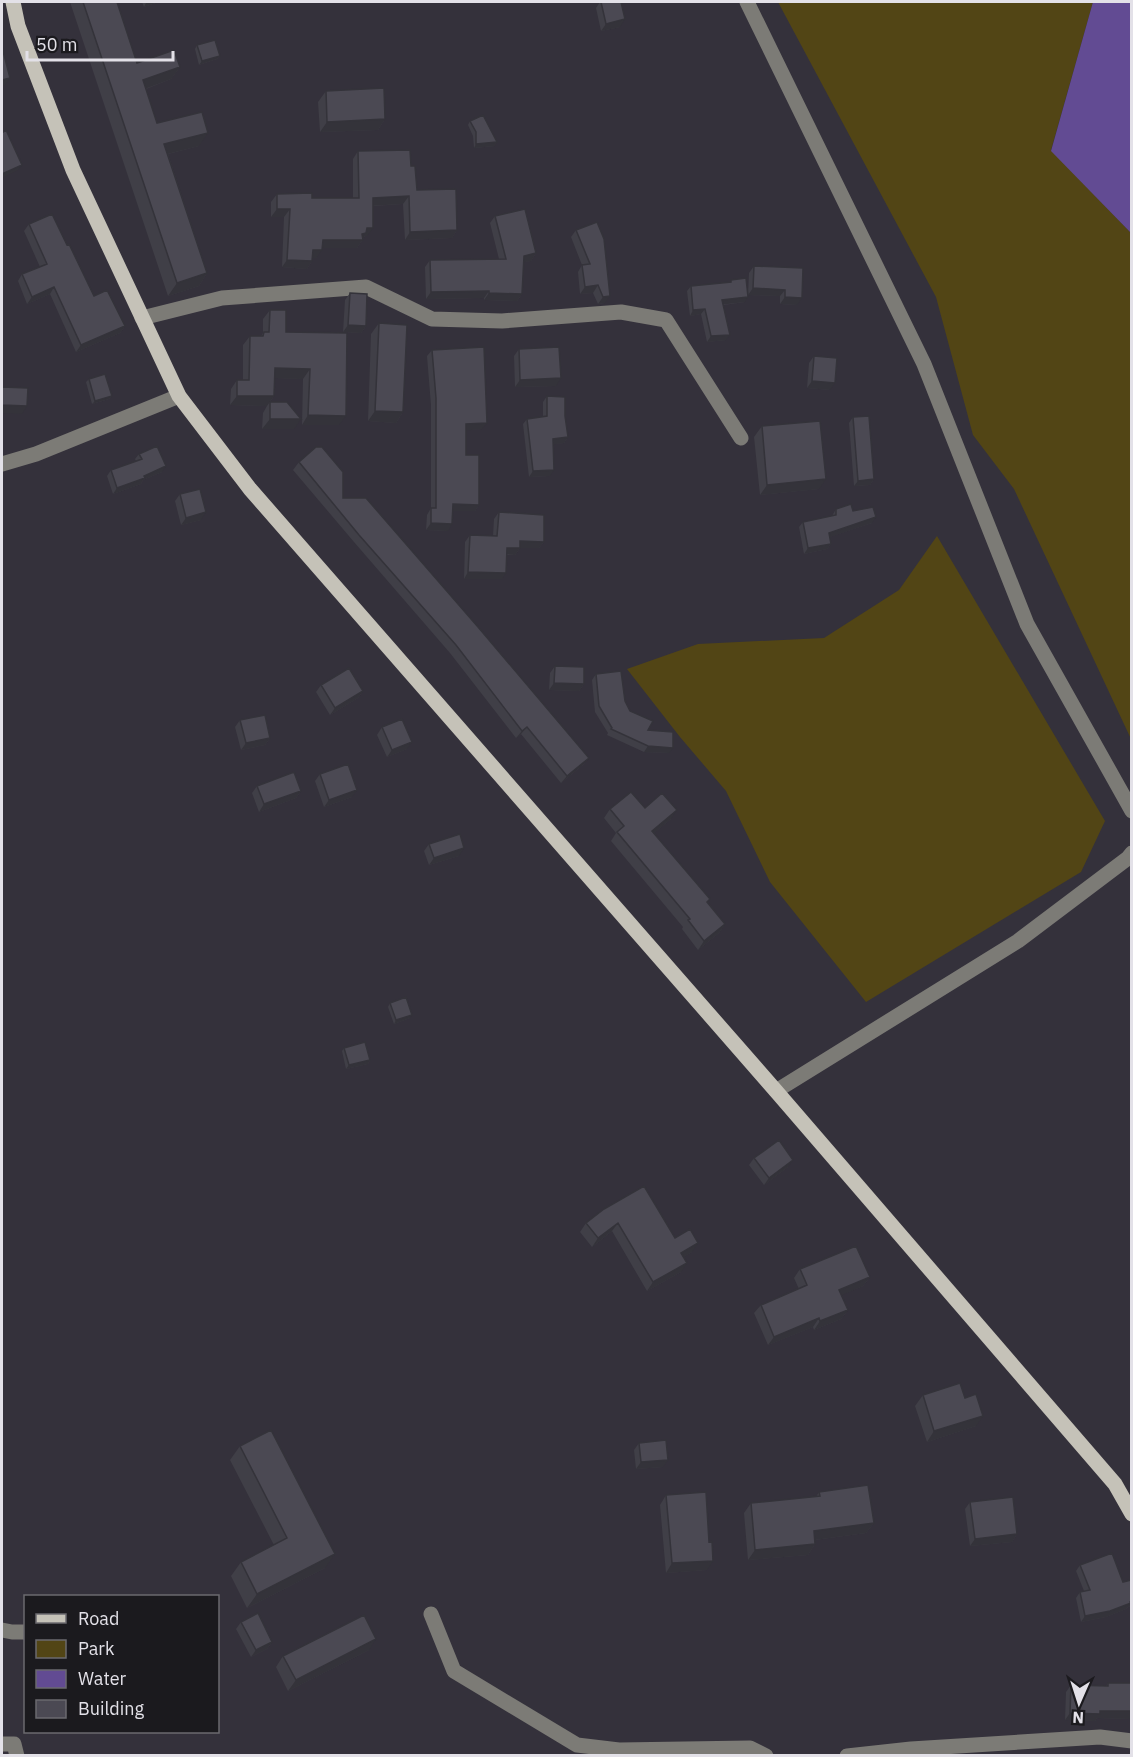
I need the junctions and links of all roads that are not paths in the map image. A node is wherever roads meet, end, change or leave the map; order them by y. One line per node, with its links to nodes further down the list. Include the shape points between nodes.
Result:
1 (14, 2): 3 (main road, via 18,26 73,170)
2 (747, 2): 7 (street, via 924,364 1027,624)
3 (142, 318): 4 (main road); 5 (street, via 222,298 366,287 432,320 502,321 621,312 666,320)
4 (179, 396): 6 (street); 9 (main road, via 250,489)
5 (741, 438)
6 (2, 464)
7 (1131, 811)
8 (1131, 853): 9 (street, via 1018,941)
9 (776, 1091): 10 (main road, via 1115,1484)
10 (1131, 1514)
11 (431, 1614): 16 (street, via 454,1671 577,1745)
12 (2, 1630): 13 (street)
13 (24, 1632)
14 (1131, 1741): 19 (street, via 1100,1737)
15 (2, 1744): 17 (street, via 14,1744)
16 (621, 1753): 18 (street, via 750,1748)
17 (17, 1755)
18 (766, 1755)
19 (848, 1755)

